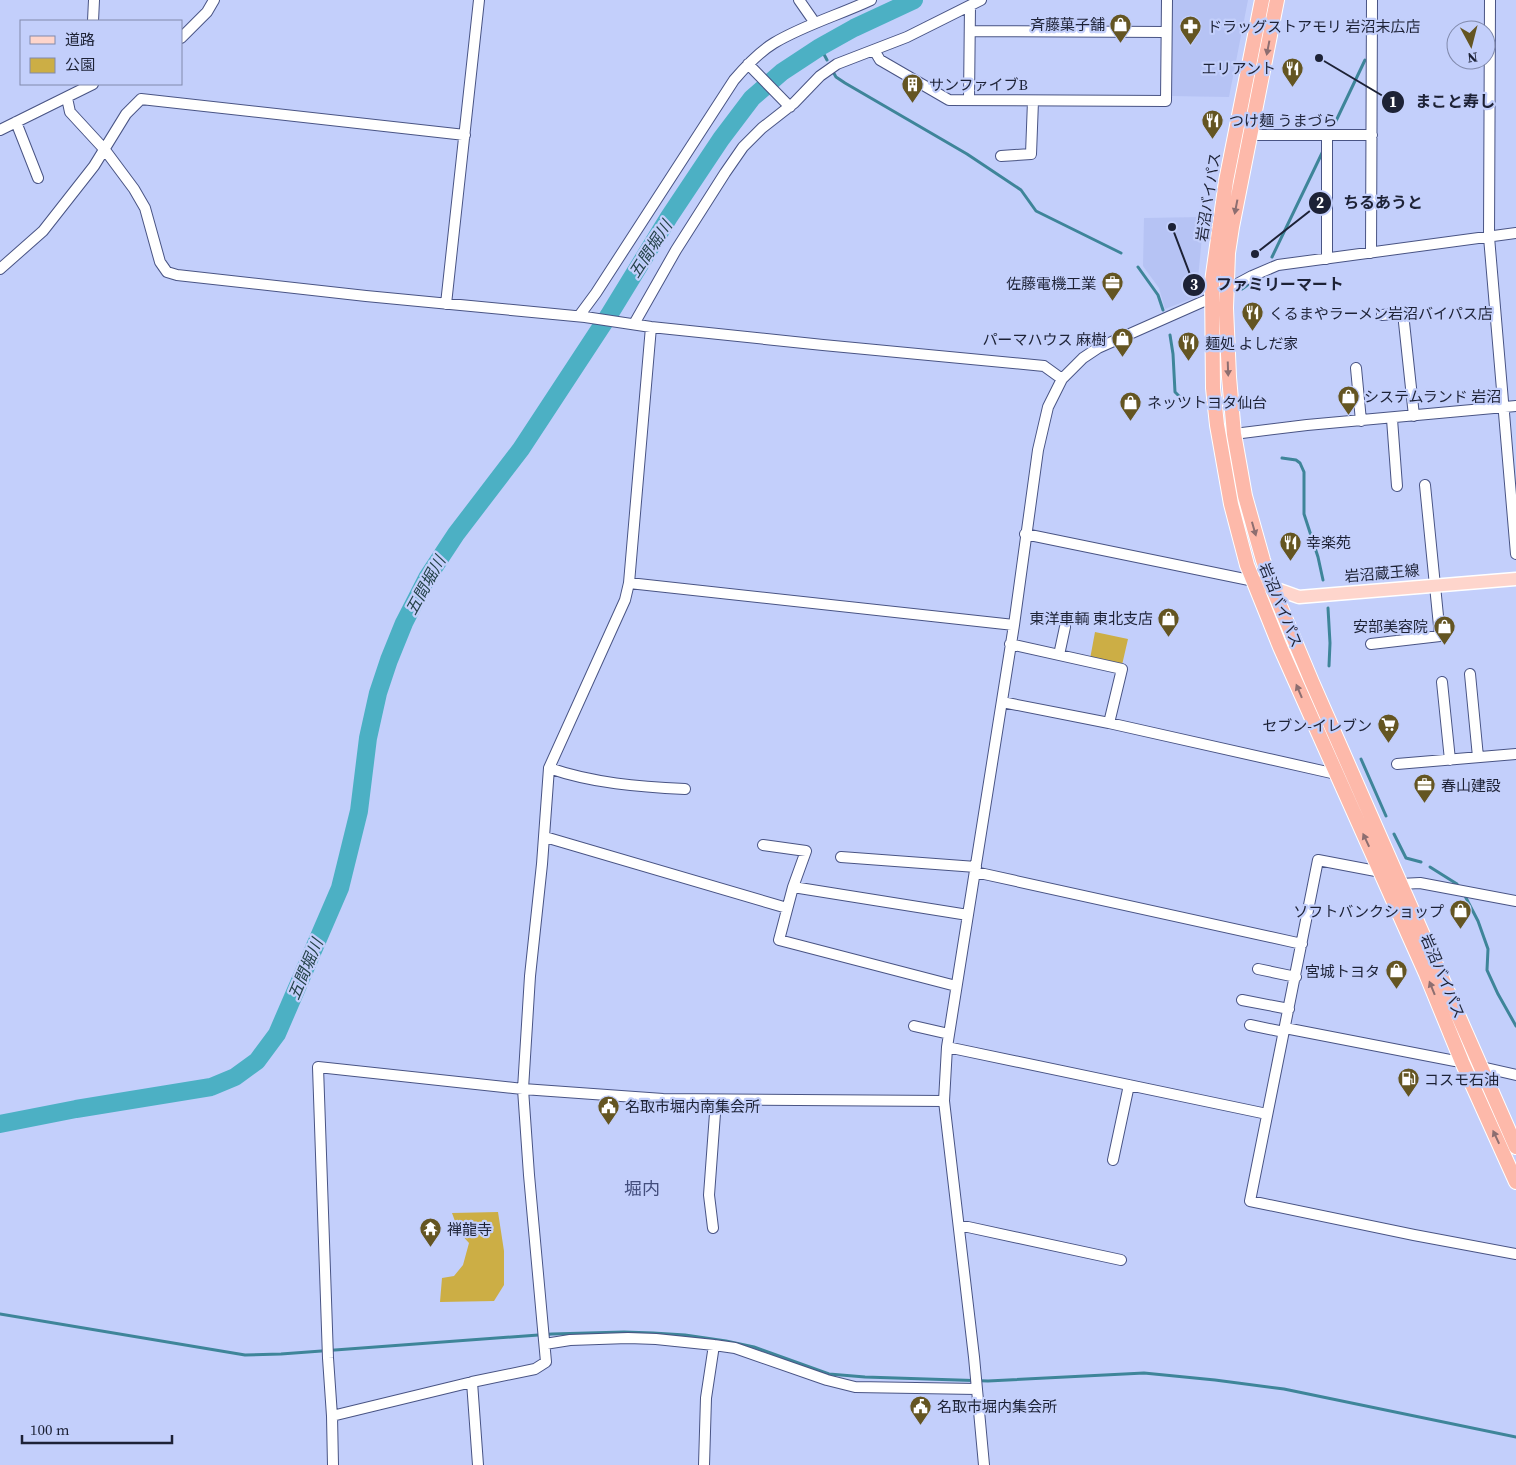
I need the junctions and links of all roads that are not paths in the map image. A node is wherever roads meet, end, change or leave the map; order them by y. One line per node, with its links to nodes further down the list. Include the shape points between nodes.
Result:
1 (94, 0): 13 (street)
2 (214, 0): 17 (street, via 207,12)
3 (479, 0): 27 (street)
4 (799, 0): 14 (street)
5 (870, 0): 14 (street)
6 (981, 0): 12 (street)
7 (1166, 0): 16 (street)
8 (1262, 0): 40 (highway, 岩沼バイパス, via 1226,182)
9 (1277, 0): 28 (highway, 岩沼バイパス, one-way to 28)
10 (1372, 0): 30 (street)
11 (1490, 0): 35 (street)
12 (970, 6): 15 (street); 18 (street)
13 (93, 20)
14 (815, 23): 19 (street, via 774,43)
15 (970, 31): 16 (street); 22 (street)
16 (1165, 32): 23 (street, via 1166,101)
17 (182, 37)
18 (874, 50): 22 (street, via 880,60 949,100); 24 (street, via 837,64)
19 (750, 66): 24 (street); 43 (street, via 734,80)
20 (89, 85): 21 (street)
21 (67, 98): 25 (street); 31 (street, via 70,112)
22 (969, 99): 23 (street)
23 (1033, 101): 32 (street, via 1031,154)
24 (787, 105): 44 (street, via 743,147)
25 (16, 122): 26 (street); 33 (street)
26 (0, 130)
27 (465, 135): 31 (street, via 141,99 126,114); 41 (street)
28 (1251, 135): 29 (street); 39 (highway, 岩沼バイパス, one-way to 39, via 1228,252)
29 (1327, 135): 30 (street); 37 (street)
30 (1372, 135): 36 (street)
31 (105, 150): 38 (street, via 43,232); 41 (street, via 145,208 160,262 167,272 192,278)
32 (1001, 156)
33 (38, 178)
34 (1516, 233): 35 (street)
35 (1489, 237): 36 (street); 49 (street)
36 (1371, 253): 37 (street)
37 (1327, 259): 39 (street, via 1278,265)
38 (0, 269)
39 (1227, 289): 40 (street); 53 (highway, 岩沼バイパス, one-way to 53)
40 (1211, 298): 47 (street, via 1098,348); 59 (highway, 岩沼バイパス, via 1213,388 1220,443 1231,504)
41 (446, 304): 43 (street)
42 (1382, 315): 50 (street, via 1403,313)
43 (582, 317): 44 (street)
44 (632, 324): 45 (street)
45 (651, 327): 47 (street, via 1044,366); 60 (street)
46 (1356, 368): 52 (street)
47 (1062, 379): 56 (street, via 1048,407)
48 (1516, 406): 49 (street)
49 (1503, 407): 50 (street); 57 (street)
50 (1414, 416): 51 (street)
51 (1392, 418): 52 (street); 55 (street)
52 (1361, 422): 53 (street)
53 (1234, 434): 62 (highway, 岩沼バイパス, one-way to 62, via 1245,496)
54 (1425, 484): 61 (street)
55 (1397, 486)
56 (1025, 534): 59 (street); 63 (street)
57 (1516, 554)
58 (1516, 579): 61 (main road, 岩沼蔵王線)
59 (1254, 581): 62 (main road, 岩沼蔵王線); 77 (highway, 岩沼バイパス, one-way to 59)
60 (629, 583): 63 (street); 76 (street, via 625,600)
61 (1435, 585): 62 (main road, 岩沼蔵王線, via 1299,597); 66 (street, via 1440,636)
62 (1273, 589): 84 (highway, 岩沼バイパス)
63 (1014, 625): 65 (street)
64 (1065, 628): 67 (street)
65 (1010, 644): 67 (street); 70 (street)
66 (1371, 644)
67 (1059, 655): 71 (street, via 1122,669)
68 (1470, 674): 73 (street)
69 (1442, 682): 74 (street)
70 (1002, 702): 71 (street); 82 (street)
71 (1109, 723): 77 (street)
72 (1516, 754): 73 (street)
73 (1478, 757): 74 (street)
74 (1450, 760): 75 (street)
75 (1397, 764)
76 (549, 768): 78 (street, via 574,776 654,788); 79 (street)
77 (1336, 774): 83 (highway, 岩沼バイパス, one-way to 77)
78 (685, 789)
79 (545, 837): 87 (street); 104 (street, via 530,976)
80 (763, 845): 85 (street, via 806,851)
81 (841, 857): 82 (street)
82 (975, 870): 88 (street); 89 (street)
83 (1381, 872): 89 (street, via 1318,860); 100 (highway, 岩沼バイパス, one-way to 83)
84 (1400, 884): 86 (street, via 1420,883); 101 (highway, 岩沼バイパス)
85 (793, 887): 87 (street); 88 (street)
86 (1516, 901)
87 (787, 908): 92 (street, via 779,940)
88 (968, 915): 92 (street)
89 (1302, 944): 91 (street)
90 (1258, 969): 91 (street)
91 (1296, 977): 94 (street)
92 (956, 986): 98 (street)
93 (1242, 1000): 94 (street)
94 (1289, 1009): 97 (street)
95 (1250, 1025): 97 (street)
96 (914, 1026): 98 (street)
97 (1284, 1030): 100 (street); 107 (street)
98 (949, 1034): 99 (street)
99 (947, 1048): 103 (street); 106 (street)
100 (1462, 1062): 101 (street); 110 (highway, 岩沼バイパス, one-way to 100)
101 (1482, 1067): 102 (street); 108 (highway, 岩沼バイパス)
102 (1516, 1075)
103 (1129, 1085): 107 (street); 109 (street)
104 (523, 1089): 105 (street); 115 (street); 119 (street, via 318,1067)
105 (716, 1100): 106 (street); 112 (street, via 709,1195)
106 (944, 1101): 111 (street)
107 (1267, 1114): 113 (street, via 1250,1201)
108 (1516, 1147)
109 (1114, 1160)
110 (1516, 1182)
111 (959, 1227): 114 (street); 118 (street)
112 (712, 1228)
113 (1516, 1254)
114 (1121, 1260)
115 (544, 1339): 116 (street, via 628,1338); 117 (street, via 546,1362 535,1369)
116 (714, 1345): 118 (street, via 735,1348 827,1380 855,1386); 122 (street, via 706,1398)
117 (472, 1382): 119 (street); 121 (street)
118 (976, 1385): 123 (street)
119 (332, 1416): 120 (street)
120 (333, 1465)
121 (478, 1465)
122 (704, 1465)
123 (984, 1465)

